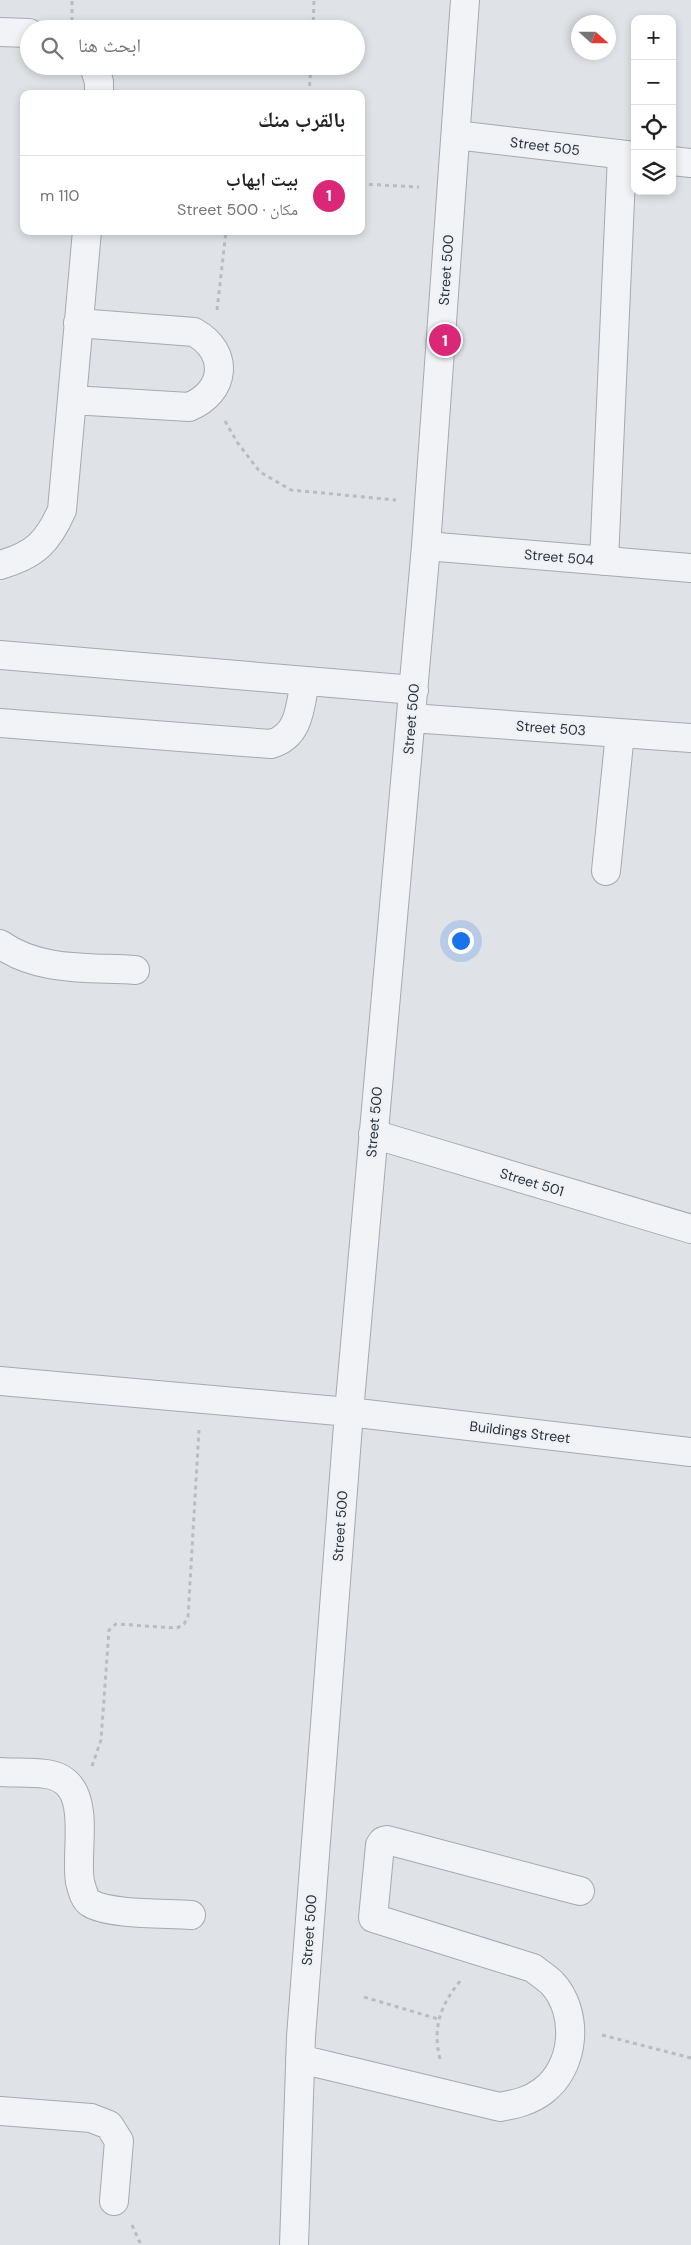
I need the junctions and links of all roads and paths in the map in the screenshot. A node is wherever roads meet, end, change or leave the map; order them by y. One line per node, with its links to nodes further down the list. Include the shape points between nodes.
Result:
1 (72, 0): 4 (path)
2 (314, 0): 5 (path)
3 (465, 0): 12 (street, Street 500)
4 (72, 20)
5 (313, 20)
6 (0, 32): 7 (street)
7 (20, 33)
8 (97, 75): 10 (street)
9 (310, 75): 11 (path)
10 (99, 90)
11 (309, 90)
12 (456, 135): 13 (street, Street 505); 17 (street, Street 500)
13 (628, 156): 26 (street)
14 (676, 161): 15 (street)
15 (691, 163)
16 (365, 184): 17 (path)
17 (452, 190): 24 (street, Street 500)
18 (87, 235): 20 (street)
19 (226, 235): 21 (path)
20 (78, 323): 21 (street, via 194,332); 23 (street)
21 (213, 348): 22 (street, via 219,372)
22 (210, 394): 23 (street, via 188,407); 24 (path, via 237,442 260,472 291,490)
23 (72, 400): 27 (street, via 62,510 56,524 39,547 20,559)
24 (429, 504): 25 (street, Street 500)
25 (426, 546): 26 (street, Street 504); 31 (street, Street 500)
26 (604, 561): 28 (street, Street 504)
27 (0, 565)
28 (691, 568)
29 (0, 654): 30 (street)
30 (305, 681): 31 (street); 33 (street, via 294,729 287,737 271,744)
31 (414, 690): 32 (street, Street 500)
32 (411, 718): 34 (street, Street 503); 39 (street, Street 500)
33 (0, 723)
34 (620, 733): 35 (street, Street 503); 36 (street)
35 (691, 738)
36 (606, 871)
37 (0, 944): 38 (street, via 13,954 52,965)
38 (135, 970)
39 (373, 1134): 40 (street, Street 501); 43 (street, Street 500)
40 (691, 1229)
41 (0, 1381): 42 (street, Buildings Street)
42 (200, 1399): 43 (street, Buildings Street); 46 (path, via 188,1617 177,1628 116,1624 109,1630 101,1740)
43 (349, 1412): 44 (street, Buildings Street); 54 (street, Street 500)
44 (691, 1452)
45 (0, 1772): 46 (street, via 47,1774 58,1778 68,1784)
46 (80, 1804): 48 (street, via 78,1870 87,1902 102,1909)
47 (580, 1891): 49 (street, via 382,1841 373,1918)
48 (191, 1915)
49 (504, 1960): 51 (path, via 481,1966 462,1979 447,1997); 52 (street, via 533,1968 552,1983 565,2004)
50 (364, 1997): 51 (path)
51 (438, 2019): 55 (path, via 436,2043 442,2066 454,2085)
52 (571, 2027): 53 (path); 55 (street, via 569,2050 560,2072 544,2090 523,2102 500,2107)
53 (691, 2058)
54 (300, 2059): 55 (street); 58 (street, Street 500)
55 (473, 2100)
56 (0, 2111): 57 (street, via 91,2118 110,2125 119,2141)
57 (114, 2201)
58 (294, 2245)

